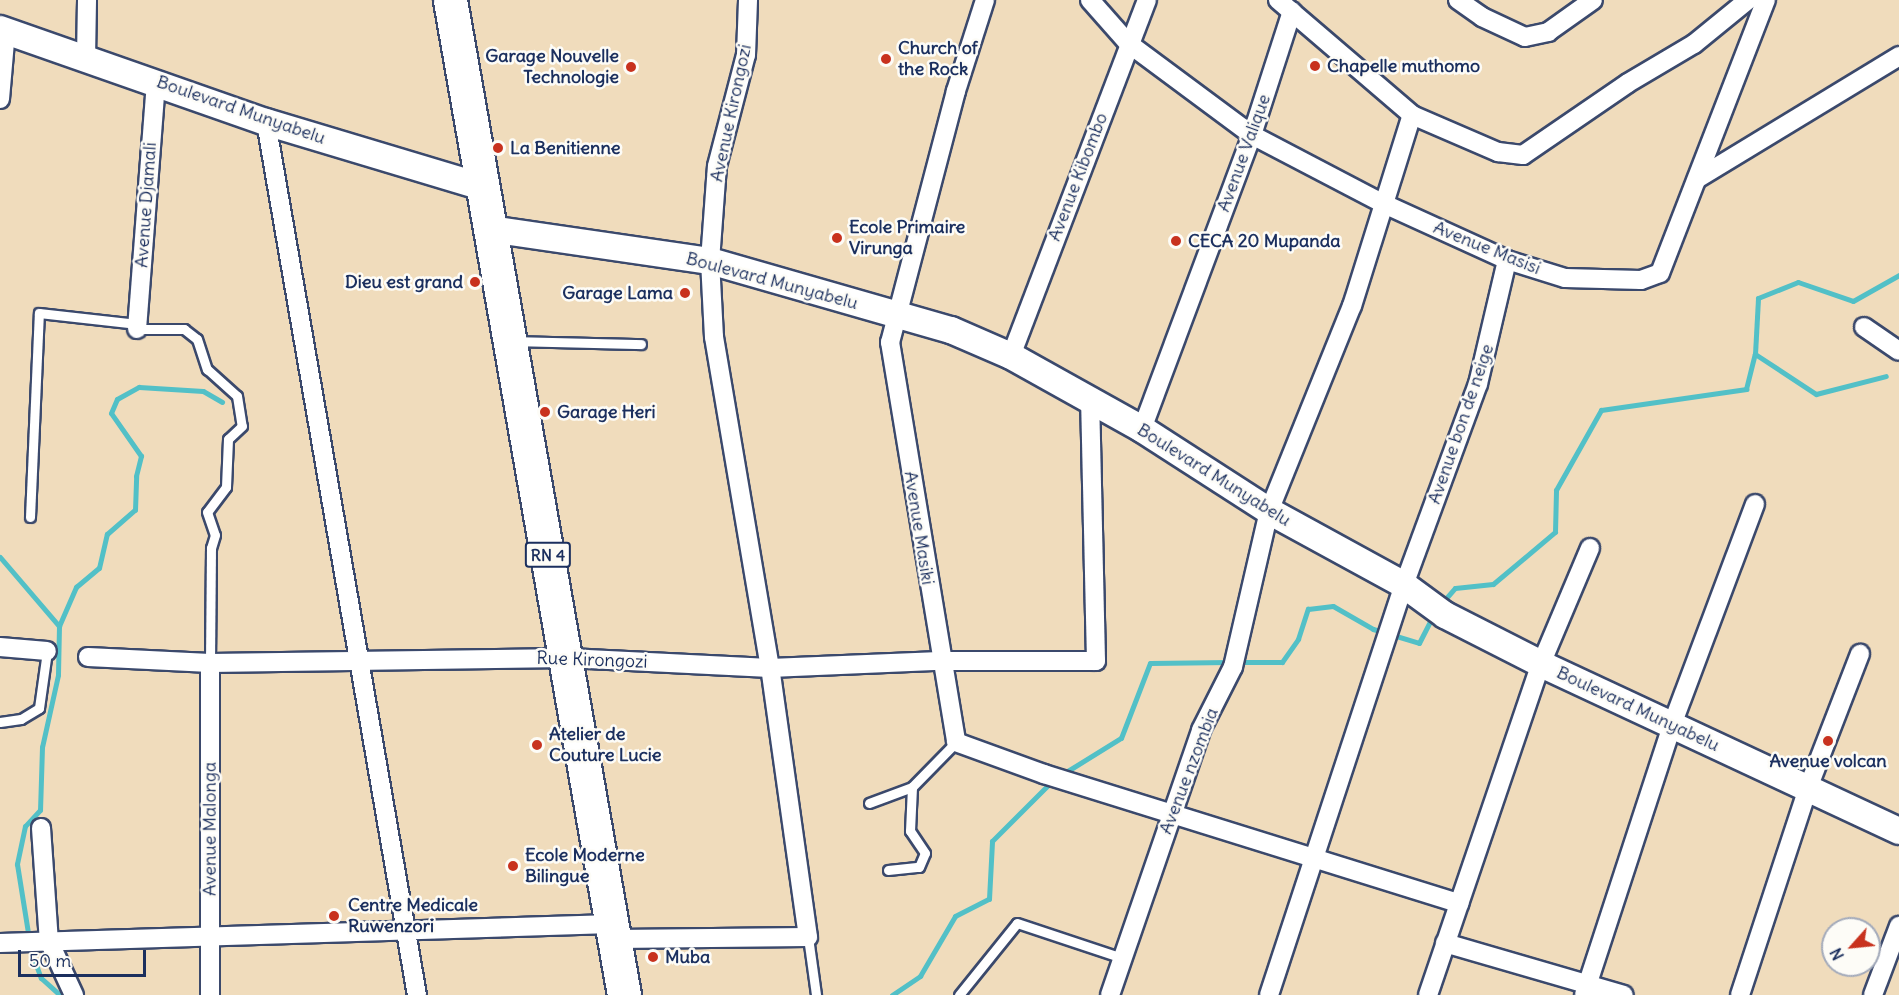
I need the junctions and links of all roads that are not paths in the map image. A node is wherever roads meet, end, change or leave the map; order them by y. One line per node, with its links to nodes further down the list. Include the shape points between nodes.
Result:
1 (87, 0): 15 (street)
2 (450, 0): 22 (highway, RN 4)
3 (748, 0): 26 (street, Avenue Kirongozi, via 746,54 717,166)
4 (985, 0): 27 (street, Avenue Masiki)
5 (1090, 0): 13 (street, Avenue Masisi)
6 (1147, 0): 13 (street, Avenue Kibombo)
7 (1458, 0): 8 (street, via 1482,17 1525,37 1548,32)
8 (1593, 0)
9 (1748, 0): 18 (street, via 1694,44 1628,83 1523,155 1498,152)
10 (1766, 0): 21 (street, Avenue Masisi)
11 (1285, 6): 18 (street); 20 (street, Avenue Valique)
12 (3, 30): 15 (street, Boulevard Munyabelu); 17 (street)
13 (1128, 43): 20 (street, Avenue Masisi); 33 (street, Avenue Kibombo)
14 (1899, 56): 21 (street)
15 (86, 58): 16 (street, Boulevard Munyabelu)
16 (156, 81): 19 (street, Boulevard Munyabelu); 28 (street, Avenue Djamali)
17 (0, 99)
18 (1412, 115): 23 (street, Avenue nzombia)
19 (266, 122): 22 (street, Boulevard Munyabelu); 48 (street)
20 (1252, 135): 23 (street, Avenue Masisi); 35 (street, Avenue Valique)
21 (1697, 179): 25 (street, Avenue Masisi, via 1660,273 1650,278 1565,278)
22 (483, 187): 24 (highway, RN 4)
23 (1382, 203): 25 (street, Avenue Masisi); 37 (street, Avenue nzombia, via 1352,306)
24 (490, 229): 26 (street, Boulevard Munyabelu); 30 (highway, RN 4)
25 (1508, 260): 40 (street, Avenue bon de neige, via 1478,384)
26 (710, 261): 27 (street, Boulevard Munyabelu); 50 (street, Avenue Kirongozi, via 714,338)
27 (895, 314): 33 (street, Boulevard Munyabelu, via 951,330); 46 (street, Avenue Masiki, via 890,342)
28 (137, 327): 38 (lane, via 39,313); 47 (lane, via 184,330 197,339 207,369 237,396 242,426 228,439 226,487 207,512 215,535 211,548)
29 (1864, 327): 32 (street)
30 (509, 341): 31 (lane); 45 (highway, RN 4)
31 (641, 344)
32 (1899, 351)
33 (1011, 356): 34 (street, Boulevard Munyabelu)
34 (1090, 400): 35 (street, Boulevard Munyabelu); 46 (street, Rue Kirongozi, via 1096,661)
35 (1142, 429): 37 (street, Boulevard Munyabelu)
36 (1755, 504): 52 (street)
37 (1269, 511): 40 (street, Boulevard Munyabelu); 57 (street, Avenue nzombia, via 1234,658)
38 (30, 517)
39 (1590, 548): 49 (street)
40 (1404, 585): 49 (street, Boulevard Munyabelu, via 1438,610); 60 (street, Avenue bon de neige)
41 (0, 647): 42 (street)
42 (48, 651): 51 (lane, via 39,708 21,719)
43 (1860, 654): 55 (street)
44 (88, 657): 47 (street, Rue Kirongozi)
45 (567, 658): 48 (street, Rue Kirongozi); 50 (street, Rue Kirongozi); 65 (highway, RN 4)
46 (940, 661): 50 (street, Rue Kirongozi); 53 (street, Avenue Masiki)
47 (210, 663): 48 (street, Rue Kirongozi); 66 (street, Avenue Malonga)
48 (362, 663): 64 (street)
49 (1541, 664): 52 (street, Boulevard Munyabelu); 62 (street)
50 (770, 668): 67 (street, Avenue Kirongozi)
51 (0, 722)
52 (1672, 724): 55 (street, Boulevard Munyabelu); 72 (street)
53 (956, 742): 54 (lane); 57 (street)
54 (912, 787): 56 (lane); 61 (lane, via 910,831 925,853 919,867)
55 (1808, 788): 59 (street, Boulevard Munyabelu); 83 (street)
56 (869, 803)
57 (1172, 813): 60 (street); 71 (street, Avenue nzombia)
58 (41, 828): 68 (street)
59 (1899, 831)
60 (1316, 857): 62 (street); 80 (street, Avenue bon de neige)
61 (888, 870)
62 (1459, 903): 70 (street)
63 (1899, 926): 84 (street)
64 (405, 928): 65 (street); 66 (street); 75 (street)
65 (613, 931): 67 (street); 76 (highway, RN 4)
66 (210, 934): 68 (street); 74 (street, Avenue Malonga)
67 (808, 937): 77 (lane)
68 (35, 941): 69 (street); 73 (street)
69 (0, 943)
70 (1445, 943): 72 (street); 81 (street)
71 (1122, 958): 78 (lane, via 1017,923); 79 (street, Avenue nzombia)
72 (1585, 990): 82 (street)
73 (74, 995)
74 (210, 995)
75 (417, 995)
76 (624, 995)
77 (816, 995)
78 (959, 995)
79 (1110, 995)
80 (1269, 995)
81 (1428, 995)
82 (1624, 995)
83 (1740, 995)
84 (1873, 995)

